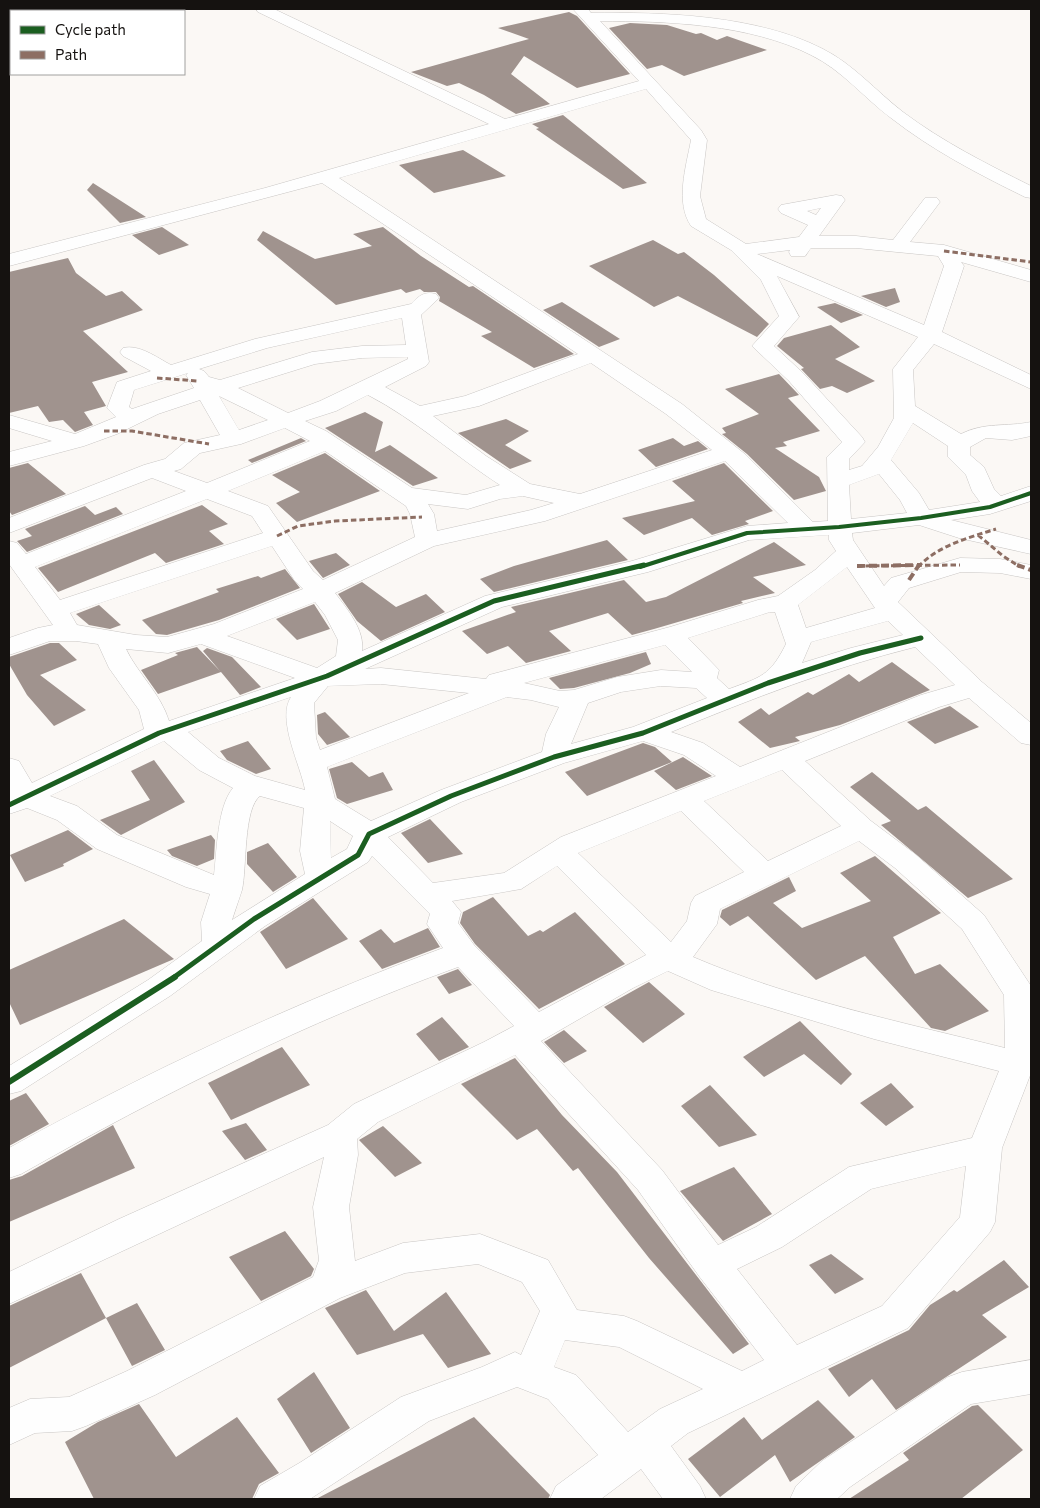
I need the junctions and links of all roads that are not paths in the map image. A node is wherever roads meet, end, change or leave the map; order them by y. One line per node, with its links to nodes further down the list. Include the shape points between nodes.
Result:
1 (263, 9): 4 (street)
2 (584, 13): 3 (street); 6 (street, via 693,20 739,27 822,54 933,141)
3 (650, 83): 4 (street); 12 (street, via 694,130 699,140 692,196 698,222)
4 (504, 125): 5 (street)
5 (324, 177): 13 (street); 19 (street)
6 (1031, 193)
7 (932, 202): 10 (street)
8 (820, 222): 9 (street)
9 (806, 242): 10 (street, via 856,242); 12 (street); 14 (street)
10 (897, 247): 11 (street)
11 (944, 252): 15 (street); 16 (street, via 954,266)
12 (745, 254): 14 (street); 42 (street, via 769,278 789,317 762,346 796,377 854,442 838,457)
13 (9, 260)
14 (784, 272): 16 (street)
15 (1031, 276)
16 (931, 335): 22 (street); 25 (street, via 903,369)
17 (416, 351): 21 (street, via 362,352 312,358 235,381); 21 (street, via 411,314 424,303 262,343); 23 (street, via 419,362)
18 (130, 352): 20 (street)
19 (594, 355): 26 (street, via 471,401); 37 (street, via 674,409)
20 (161, 373): 21 (street); 24 (street); 27 (street, via 124,386 118,408)
21 (205, 381): 24 (street); 28 (street); 29 (street)
22 (1031, 384)
23 (368, 386): 26 (street); 29 (street, via 328,406)
24 (184, 398): 27 (street); 28 (street)
25 (905, 408): 36 (street); 39 (street, via 905,418)
26 (416, 413): 43 (street)
27 (130, 418): 33 (street)
28 (222, 419): 32 (street)
29 (288, 420): 32 (street); 34 (street)
30 (9, 421): 33 (street)
31 (1031, 429): 36 (street, via 1012,433 986,432)
32 (233, 439): 35 (street)
33 (76, 441): 38 (street)
34 (327, 442): 41 (street); 46 (street)
35 (209, 444): 40 (street, via 192,448 173,464); 41 (street)
36 (959, 444): 48 (street, via 959,457 976,472 983,491)
37 (729, 452): 47 (street); 52 (street)
38 (9, 459)
39 (879, 460): 42 (street, via 870,471); 49 (street, via 911,498)
40 (152, 470): 44 (street); 50 (street)
41 (256, 471): 44 (street)
42 (838, 481): 51 (street)
43 (522, 490): 46 (street, via 497,492 468,502); 47 (street)
44 (207, 491): 53 (street, via 260,511); 57 (street)
45 (1031, 493): 48 (street)
46 (405, 494): 54 (street, via 416,502 422,514)
47 (580, 501): 54 (street, via 537,516)
48 (997, 505): 49 (street)
49 (921, 518): 51 (street); 55 (street, via 967,533)
50 (9, 526)
51 (839, 527): 52 (street); 56 (street, via 841,540)
52 (807, 529): 73 (street, via 747,533 639,567 494,601)
53 (277, 536): 59 (street, via 304,576); 62 (street)
54 (427, 540): 59 (street)
55 (1031, 547)
56 (849, 552): 60 (street); 61 (street)
57 (15, 556): 62 (street)
58 (1031, 572): 61 (street, via 1000,566 960,565 900,584)
59 (320, 591): 63 (street); 73 (street, via 337,612 351,640 348,659)
60 (785, 603): 66 (street, via 768,605); 68 (street)
61 (889, 607): 68 (street, via 825,632); 69 (street)
62 (54, 610): 64 (street)
63 (254, 617): 65 (street); 72 (street)
64 (76, 633): 67 (street); 71 (street, via 47,633)
65 (201, 635): 67 (street, via 168,646); 72 (street)
66 (670, 635): 70 (street); 74 (street, via 706,670)
67 (108, 638): 83 (street, via 122,668 152,709)
68 (797, 638): 75 (street, via 799,644 789,664)
69 (921, 638): 75 (street, via 860,652); 78 (street)
70 (641, 643): 76 (street, via 651,657 650,669); 77 (street, via 526,675)
71 (9, 646)
72 (268, 658): 73 (street); 80 (street)
73 (320, 678): 77 (street, via 381,676); 80 (street); 88 (street, via 301,702 302,738)
74 (702, 680): 76 (street, via 661,678); 82 (street)
75 (774, 681): 82 (street)
76 (634, 683): 81 (street)
77 (469, 686): 79 (street)
78 (973, 688): 85 (street); 87 (street, via 930,701)
79 (503, 690): 81 (street, via 560,699); 88 (street)
80 (272, 695): 83 (street)
81 (577, 698): 86 (street, via 568,714)
82 (726, 701): 84 (street)
83 (164, 732): 91 (street, via 209,764); 93 (street)
84 (643, 733): 86 (street); 90 (street, via 674,740 712,757)
85 (1031, 737)
86 (554, 757): 96 (street, via 452,796)
87 (787, 759): 90 (street); 95 (street)
88 (312, 763): 94 (street, via 319,783)
89 (9, 768): 93 (street)
90 (737, 779): 92 (street)
91 (256, 785): 94 (street); 100 (street, via 242,796 235,820)
92 (685, 799): 97 (street); 98 (street)
93 (17, 801): 100 (street, via 67,812 107,842 196,880)
94 (320, 803): 96 (street); 99 (street, via 316,814 315,851)
95 (861, 828): 98 (street); 106 (street, via 905,861 973,922 1020,994)
96 (369, 834): 99 (street, via 358,855); 101 (street, via 392,862)
97 (559, 851): 101 (street, via 511,882); 104 (street)
98 (765, 874): 104 (street, via 706,902 702,924 680,952)
99 (321, 877): 102 (street)
100 (227, 889): 102 (street, via 216,922)
101 (427, 894): 103 (street, via 446,912 442,924)
102 (218, 945): 107 (street, via 158,988)
103 (462, 953): 105 (street); 110 (street, via 334,1002 255,1037)
104 (668, 958): 105 (street); 106 (street, via 722,982 874,1027 1005,1060)
105 (527, 1033): 108 (street, via 366,1113); 111 (street, via 650,1180)
106 (1026, 1050): 109 (street)
107 (9, 1082)
108 (340, 1134): 112 (street, via 341,1155 331,1206 337,1260); 113 (street)
109 (985, 1148): 111 (street, via 862,1177 769,1237); 115 (street, via 977,1222 896,1317)
110 (9, 1164)
111 (712, 1265): 115 (street)
112 (327, 1287): 114 (street, via 403,1258 480,1249 535,1271 559,1310); 119 (street, via 141,1383 72,1414 30,1416)
113 (9, 1289)
114 (553, 1323): 116 (street); 118 (street, via 624,1332)
115 (792, 1366): 118 (street)
116 (531, 1375): 120 (street, via 562,1387); 121 (street, via 515,1369 415,1409)
117 (1031, 1378): 124 (street, via 962,1389 836,1474)
118 (740, 1389): 120 (street, via 674,1421)
119 (9, 1428)
120 (635, 1450): 122 (street); 123 (street)
121 (274, 1499)
122 (570, 1499)
123 (686, 1499)
124 (810, 1499)

